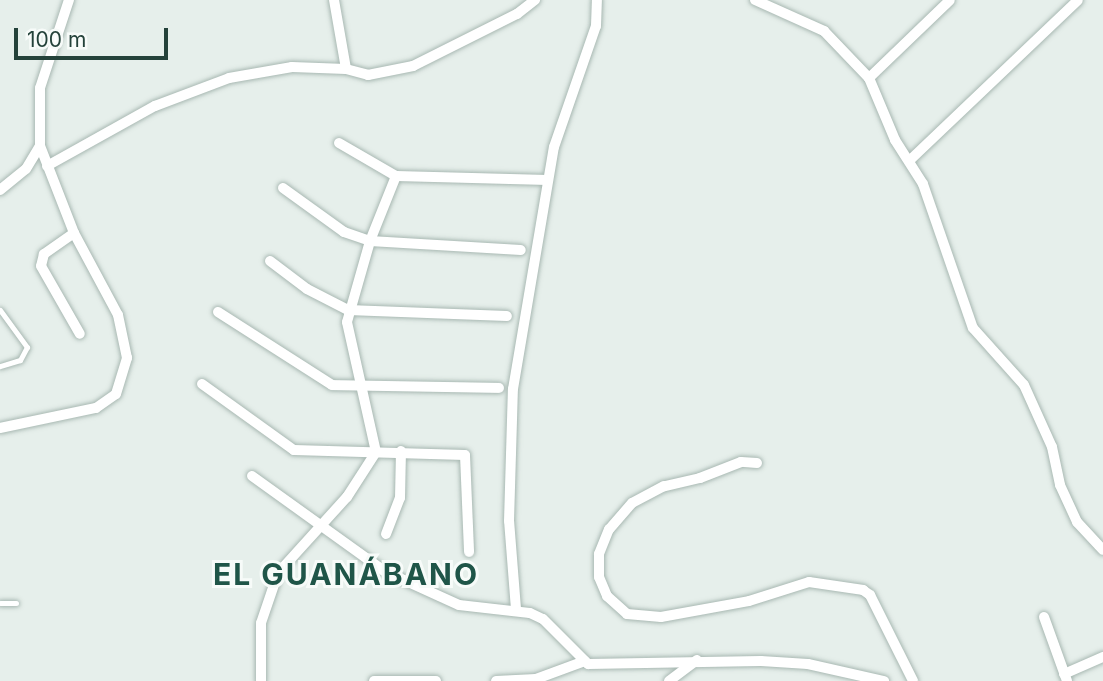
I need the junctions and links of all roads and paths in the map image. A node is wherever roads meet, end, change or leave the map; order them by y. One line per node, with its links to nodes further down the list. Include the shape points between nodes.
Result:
1 (69, 0): 11 (street, via 40,88)
2 (334, 0): 8 (street)
3 (535, 0): 8 (street, via 517,15 413,66 387,74)
4 (597, 0): 15 (street, via 596,26)
5 (755, 0): 9 (street, via 824,31)
6 (950, 0): 9 (street)
7 (1079, 0): 12 (street)
8 (346, 69): 13 (street, via 292,67 229,78 155,106)
9 (869, 78): 12 (street)
10 (340, 143): 14 (street)
11 (40, 146): 13 (street); 17 (street, via 26,169)
12 (909, 162): 38 (street, via 923,184 973,328 1024,385 1052,447 1060,485 1077,522)
13 (47, 166): 18 (street)
14 (396, 176): 15 (street); 19 (street)
15 (548, 180): 42 (street, via 513,389 509,521)
16 (283, 188): 19 (street, via 344,232)
17 (0, 190)
18 (74, 233): 26 (street, via 44,254 41,266); 31 (street, via 124,334 123,381 116,394 96,408)
19 (370, 241): 20 (street, via 410,247); 23 (street)
20 (521, 250)
21 (270, 261): 23 (street, via 307,289)
22 (0, 310): 27 (lane, via 27,347 20,360)
23 (348, 310): 25 (street); 29 (street)
24 (218, 312): 29 (street, via 321,381)
25 (507, 316)
26 (80, 334)
27 (0, 366)
28 (202, 384): 33 (street, via 294,450)
29 (360, 384): 30 (street); 33 (street)
30 (499, 388)
31 (0, 428)
32 (401, 451): 33 (street); 37 (street, via 400,498); 39 (street, via 465,454)
33 (376, 452): 36 (street, via 365,473)
34 (757, 463): 54 (street, via 741,462 664,486 632,503 609,528 598,554 599,577 607,596 627,614 662,617 749,601 809,582 863,590 870,595)
35 (252, 476): 36 (street)
36 (319, 527): 42 (street, via 422,591 471,608); 48 (street, via 292,553 267,594 261,623)
37 (386, 534)
38 (1103, 550)
39 (469, 552)
40 (0, 603): 41 (lane)
41 (16, 603)
42 (516, 609): 46 (street, via 543,619)
43 (1044, 617): 47 (street)
44 (1103, 657): 47 (street)
45 (696, 660): 46 (street); 52 (street); 53 (street, via 808,664)
46 (584, 661): 51 (street, via 536,679)
47 (1066, 677)
48 (261, 681)
49 (373, 681): 50 (street)
50 (436, 681)
51 (496, 681)
52 (669, 681)
53 (884, 681)
54 (913, 681)

